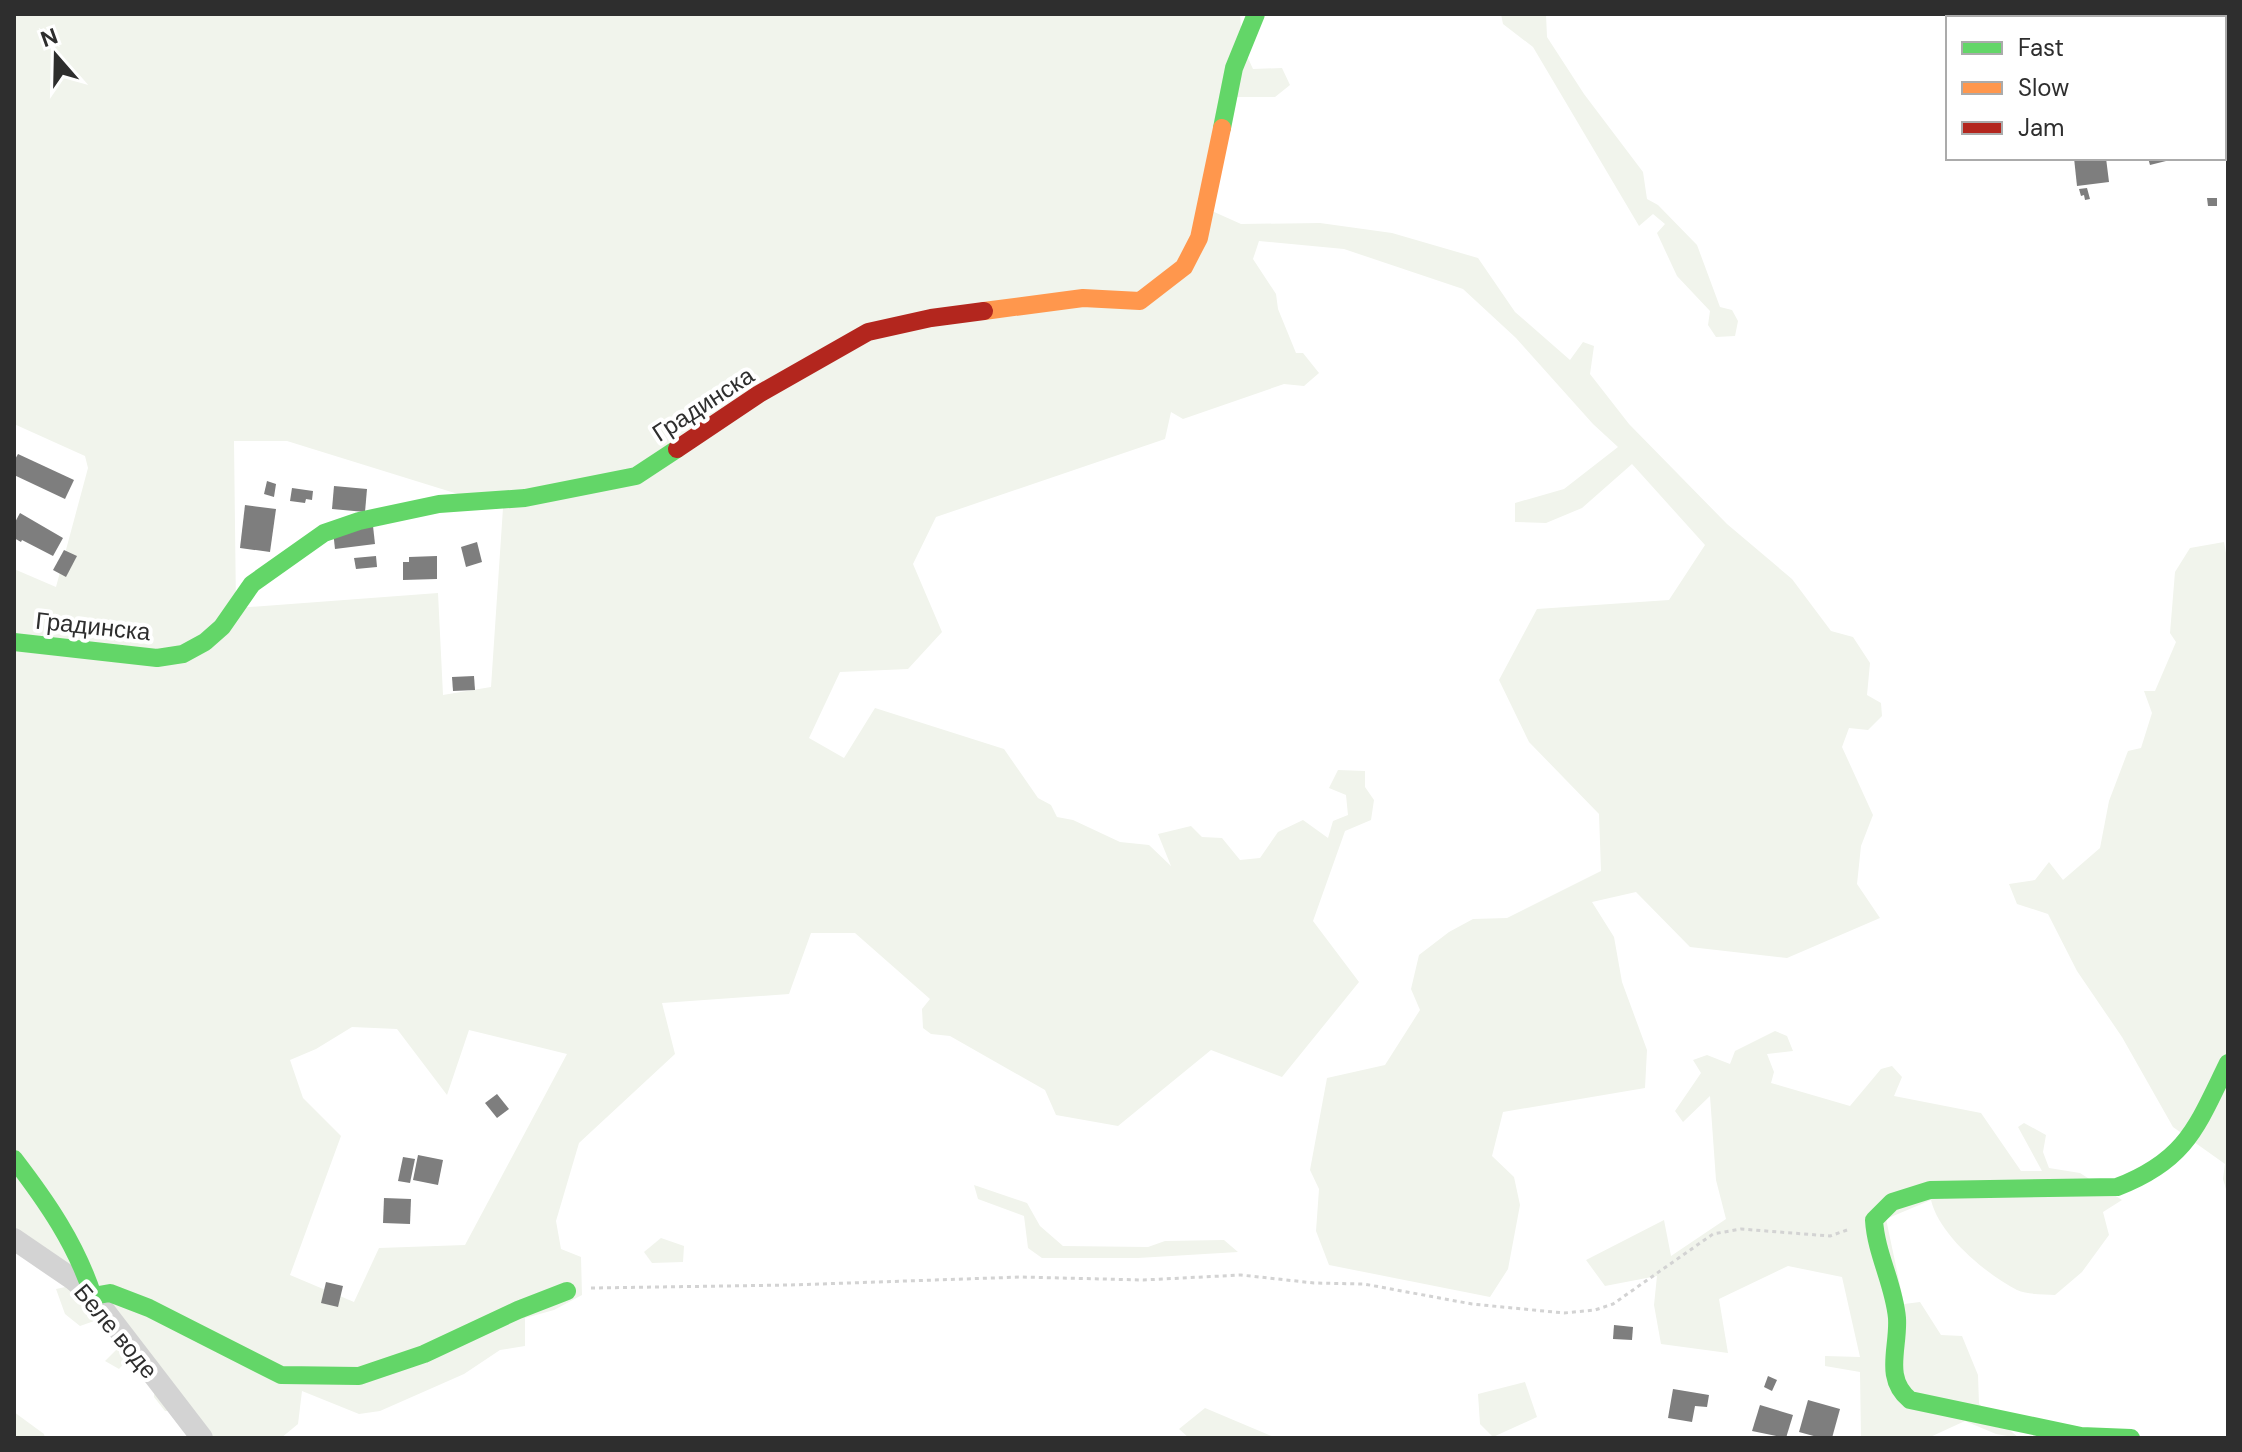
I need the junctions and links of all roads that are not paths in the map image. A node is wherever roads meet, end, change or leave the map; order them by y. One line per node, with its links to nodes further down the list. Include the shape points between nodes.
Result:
1 (1256, 14): 2 (street, Градинска, via 1234,68 1199,238 1184,267 1140,301 1083,298 868,332 759,394 636,476 525,498 439,504 324,533 252,584 222,627 183,654 157,658)
2 (14, 642)
3 (2228, 1063): 9 (street, via 2183,1148 2142,1179 2117,1187 1930,1190 1892,1202 1874,1220 1873,1234 1897,1318 1892,1375 1902,1395 2081,1436)
4 (14, 1159): 7 (street, via 68,1235)
5 (14, 1239): 7 (street, Беле воде)
6 (567, 1291): 7 (street, via 424,1354 359,1376 281,1375 149,1308 110,1293)
7 (93, 1296): 8 (street, Беле воде)
8 (202, 1438)
9 (2131, 1438)

